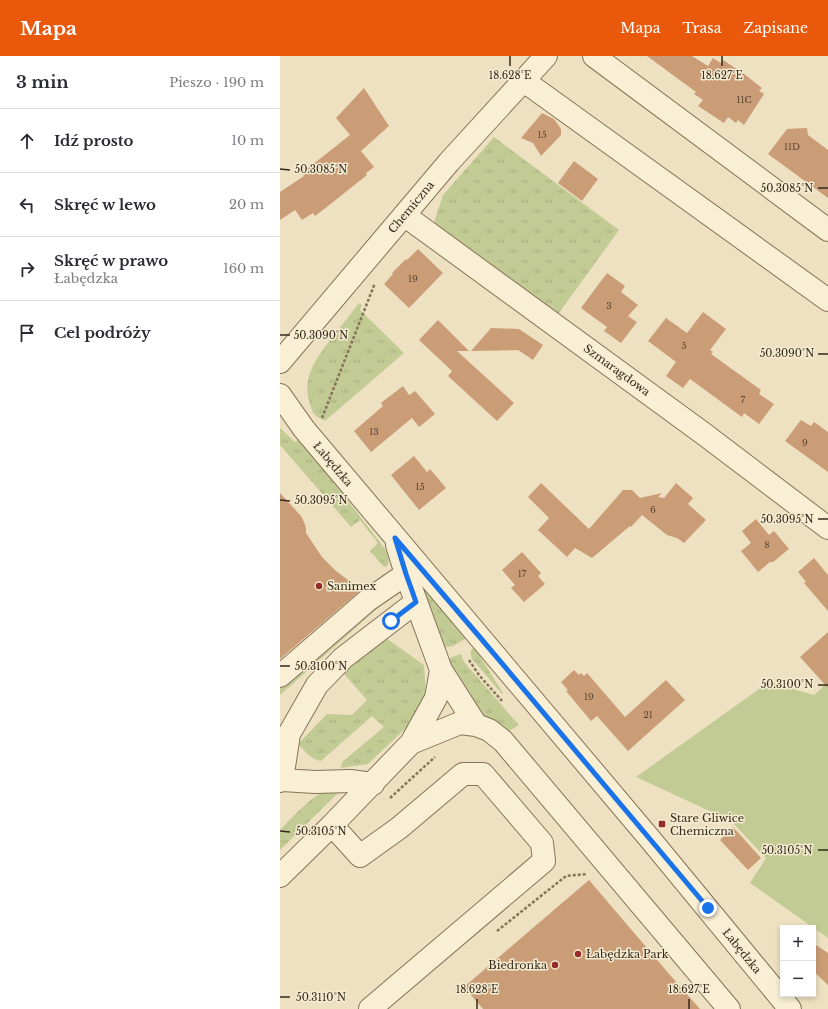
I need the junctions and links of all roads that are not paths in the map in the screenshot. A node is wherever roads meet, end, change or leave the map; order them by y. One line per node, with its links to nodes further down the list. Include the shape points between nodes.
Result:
1 (594, 56): 5 (street)
2 (543, 57): 3 (street, Chemiczna)
3 (524, 80): 4 (street, Chemiczna); 6 (street)
4 (404, 215): 7 (street, Chemiczna); 9 (street, Szmaragdowa)
5 (828, 230)
6 (828, 300)
7 (280, 362)
8 (280, 395): 10 (street, Łabędzka, via 304,429)
9 (828, 528)
10 (395, 538): 11 (street); 23 (street, Łabędzka)
11 (406, 574): 12 (street); 14 (street, via 368,600)
12 (416, 602): 13 (street); 17 (street, via 343,658 317,685 289,734)
13 (441, 670): 15 (street); 16 (street, via 436,698)
14 (280, 676)
15 (476, 725): 16 (street, via 460,723); 22 (street, via 489,730 502,741)
16 (411, 743): 18 (street)
17 (281, 780): 18 (street)
18 (373, 784): 19 (street)
19 (332, 826): 20 (street); 21 (street, via 360,856 399,828 463,774 483,774 542,843 544,861)
20 (280, 876)
21 (370, 1009)
22 (729, 1009)
23 (790, 1009)

